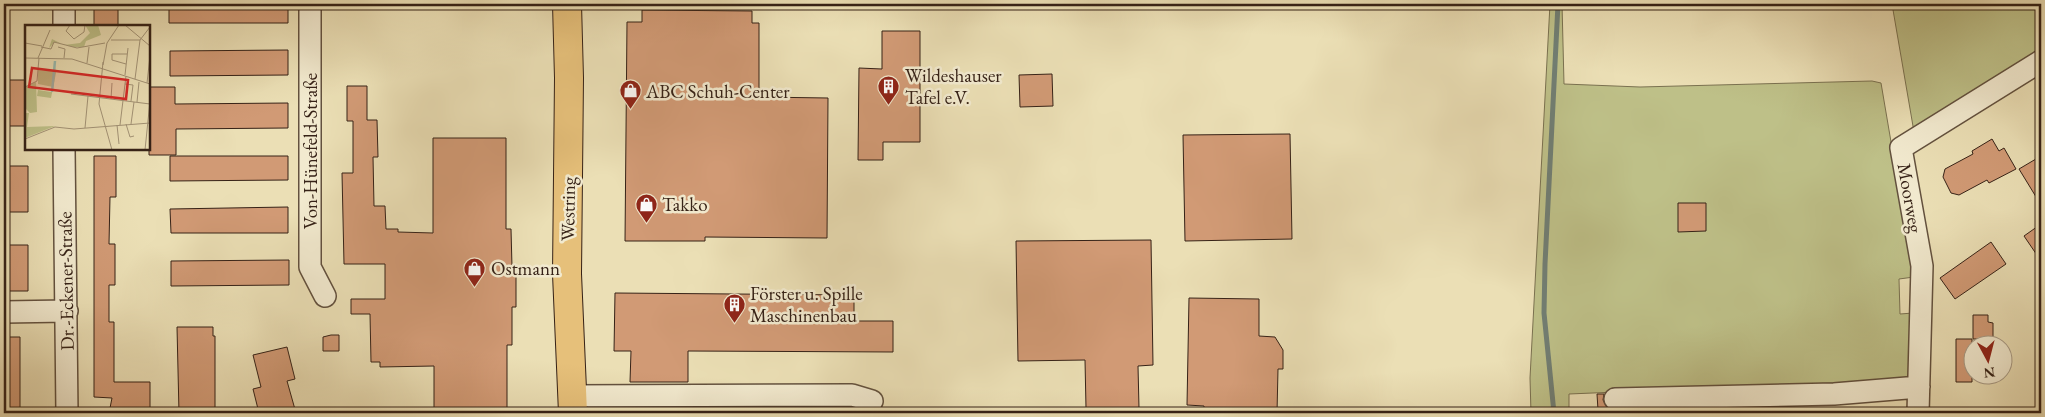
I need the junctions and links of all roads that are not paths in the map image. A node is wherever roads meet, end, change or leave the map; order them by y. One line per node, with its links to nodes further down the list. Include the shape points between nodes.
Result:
1 (64, 4): 4 (street)
2 (310, 4): 7 (street, Von-Hünefeld-Straße, via 310,266)
3 (567, 4): 13 (main road, Westring, via 567,274)
4 (64, 25)
5 (2041, 61): 10 (street, Moorweg, via 1901,148 1922,266)
6 (64, 150): 8 (street, Dr.-Eckener-Straße)
7 (325, 296)
8 (67, 311): 9 (street); 14 (street, Dr.-Eckener-Straße)
9 (4, 312)
10 (1919, 387): 11 (street, via 1834,394); 15 (street, Moorweg)
11 (1614, 399)
12 (872, 401): 13 (street, via 852,394)
13 (572, 405)
14 (67, 413)
15 (1918, 413)

